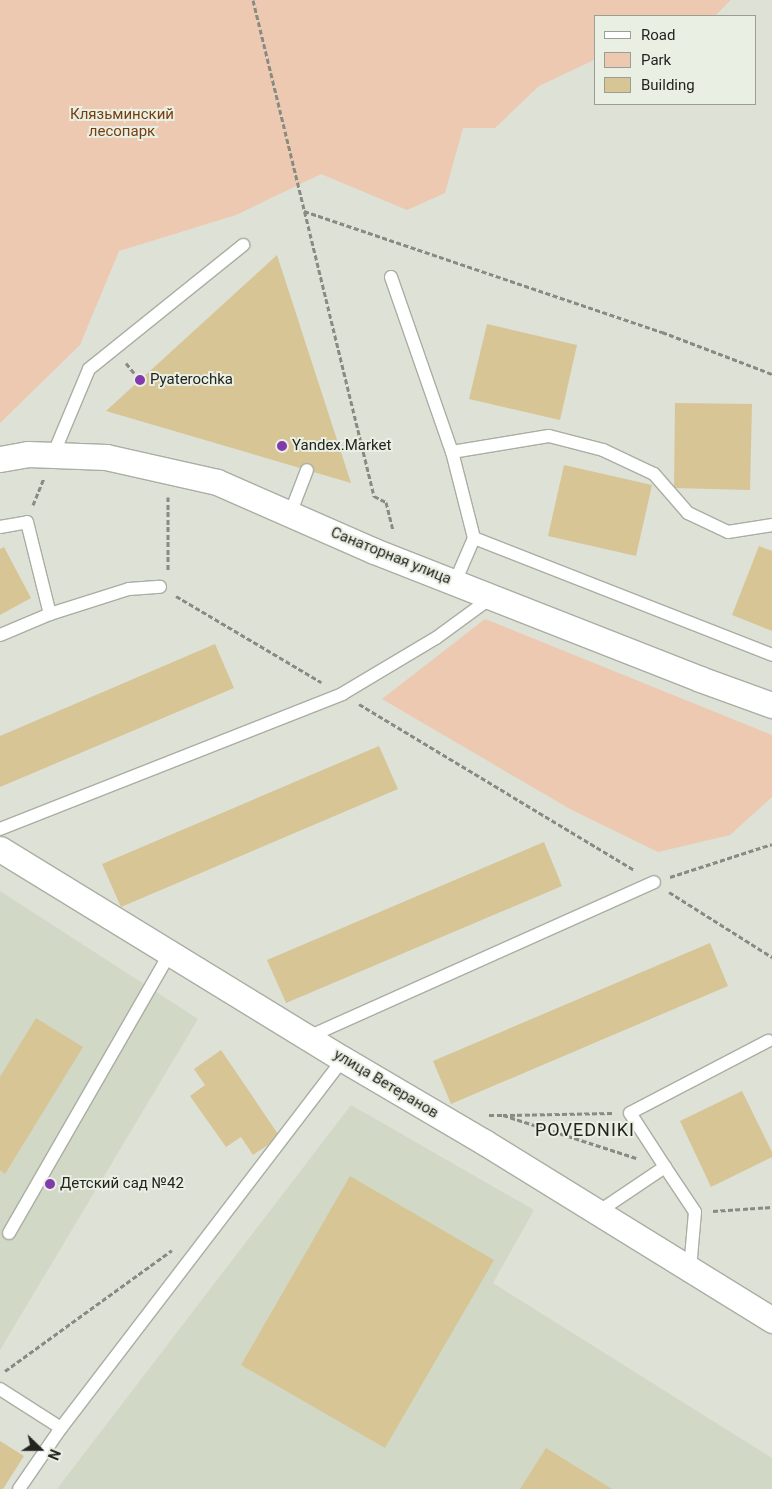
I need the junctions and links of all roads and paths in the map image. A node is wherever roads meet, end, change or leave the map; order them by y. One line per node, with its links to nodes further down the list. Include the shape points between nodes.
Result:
1 (253, 0): 2 (path)
2 (304, 211): 5 (path, via 662,332); 15 (path, via 374,496 386,502)
3 (243, 244): 8 (lane, via 89,369)
4 (391, 277): 6 (lane)
5 (772, 374)
6 (452, 452): 13 (lane, via 549,436 603,450 654,474 688,513 728,532); 16 (lane)
7 (0, 459): 8 (street, Санаторная улица, via 28,454)
8 (49, 463): 11 (street, Санаторная улица, via 106,456 217,482); 12 (path)
9 (307, 470): 11 (lane)
10 (168, 490): 18 (path, via 169,568)
11 (290, 514): 17 (street, Санаторная улица)
12 (27, 522): 14 (lane); 20 (lane)
13 (772, 525)
14 (0, 527)
15 (394, 534)
16 (474, 538): 17 (lane); 22 (lane)
17 (455, 582): 19 (street, Санаторная улица)
18 (160, 587): 20 (lane, via 129,589); 23 (path)
19 (492, 597): 23 (lane, via 436,638); 24 (street, Санаторная улица)
20 (50, 614): 21 (lane)
21 (0, 635)
22 (772, 655)
23 (342, 694): 25 (lane); 28 (path)
24 (772, 705)
25 (0, 828)
26 (772, 844): 28 (path)
27 (0, 849): 29 (street, улица Ветеранов)
28 (654, 882): 30 (path); 31 (lane)
29 (170, 953): 31 (street, улица Ветеранов); 39 (lane)
30 (772, 957)
31 (308, 1037): 33 (street, улица Ветеранов)
32 (768, 1041): 34 (lane)
33 (343, 1059): 37 (street, улица Ветеранов); 45 (lane)
34 (630, 1113): 35 (lane); 35 (path, via 503,1115)
35 (666, 1168): 37 (lane); 38 (lane)
36 (772, 1207): 38 (path)
37 (598, 1212): 41 (street, улица Ветеранов)
38 (695, 1212): 41 (lane)
39 (9, 1233)
40 (174, 1249): 43 (path)
41 (690, 1269): 42 (street, улица Ветеранов)
42 (772, 1320)
43 (0, 1374)
44 (0, 1389): 45 (lane)
45 (61, 1428): 46 (lane)
46 (19, 1489)

